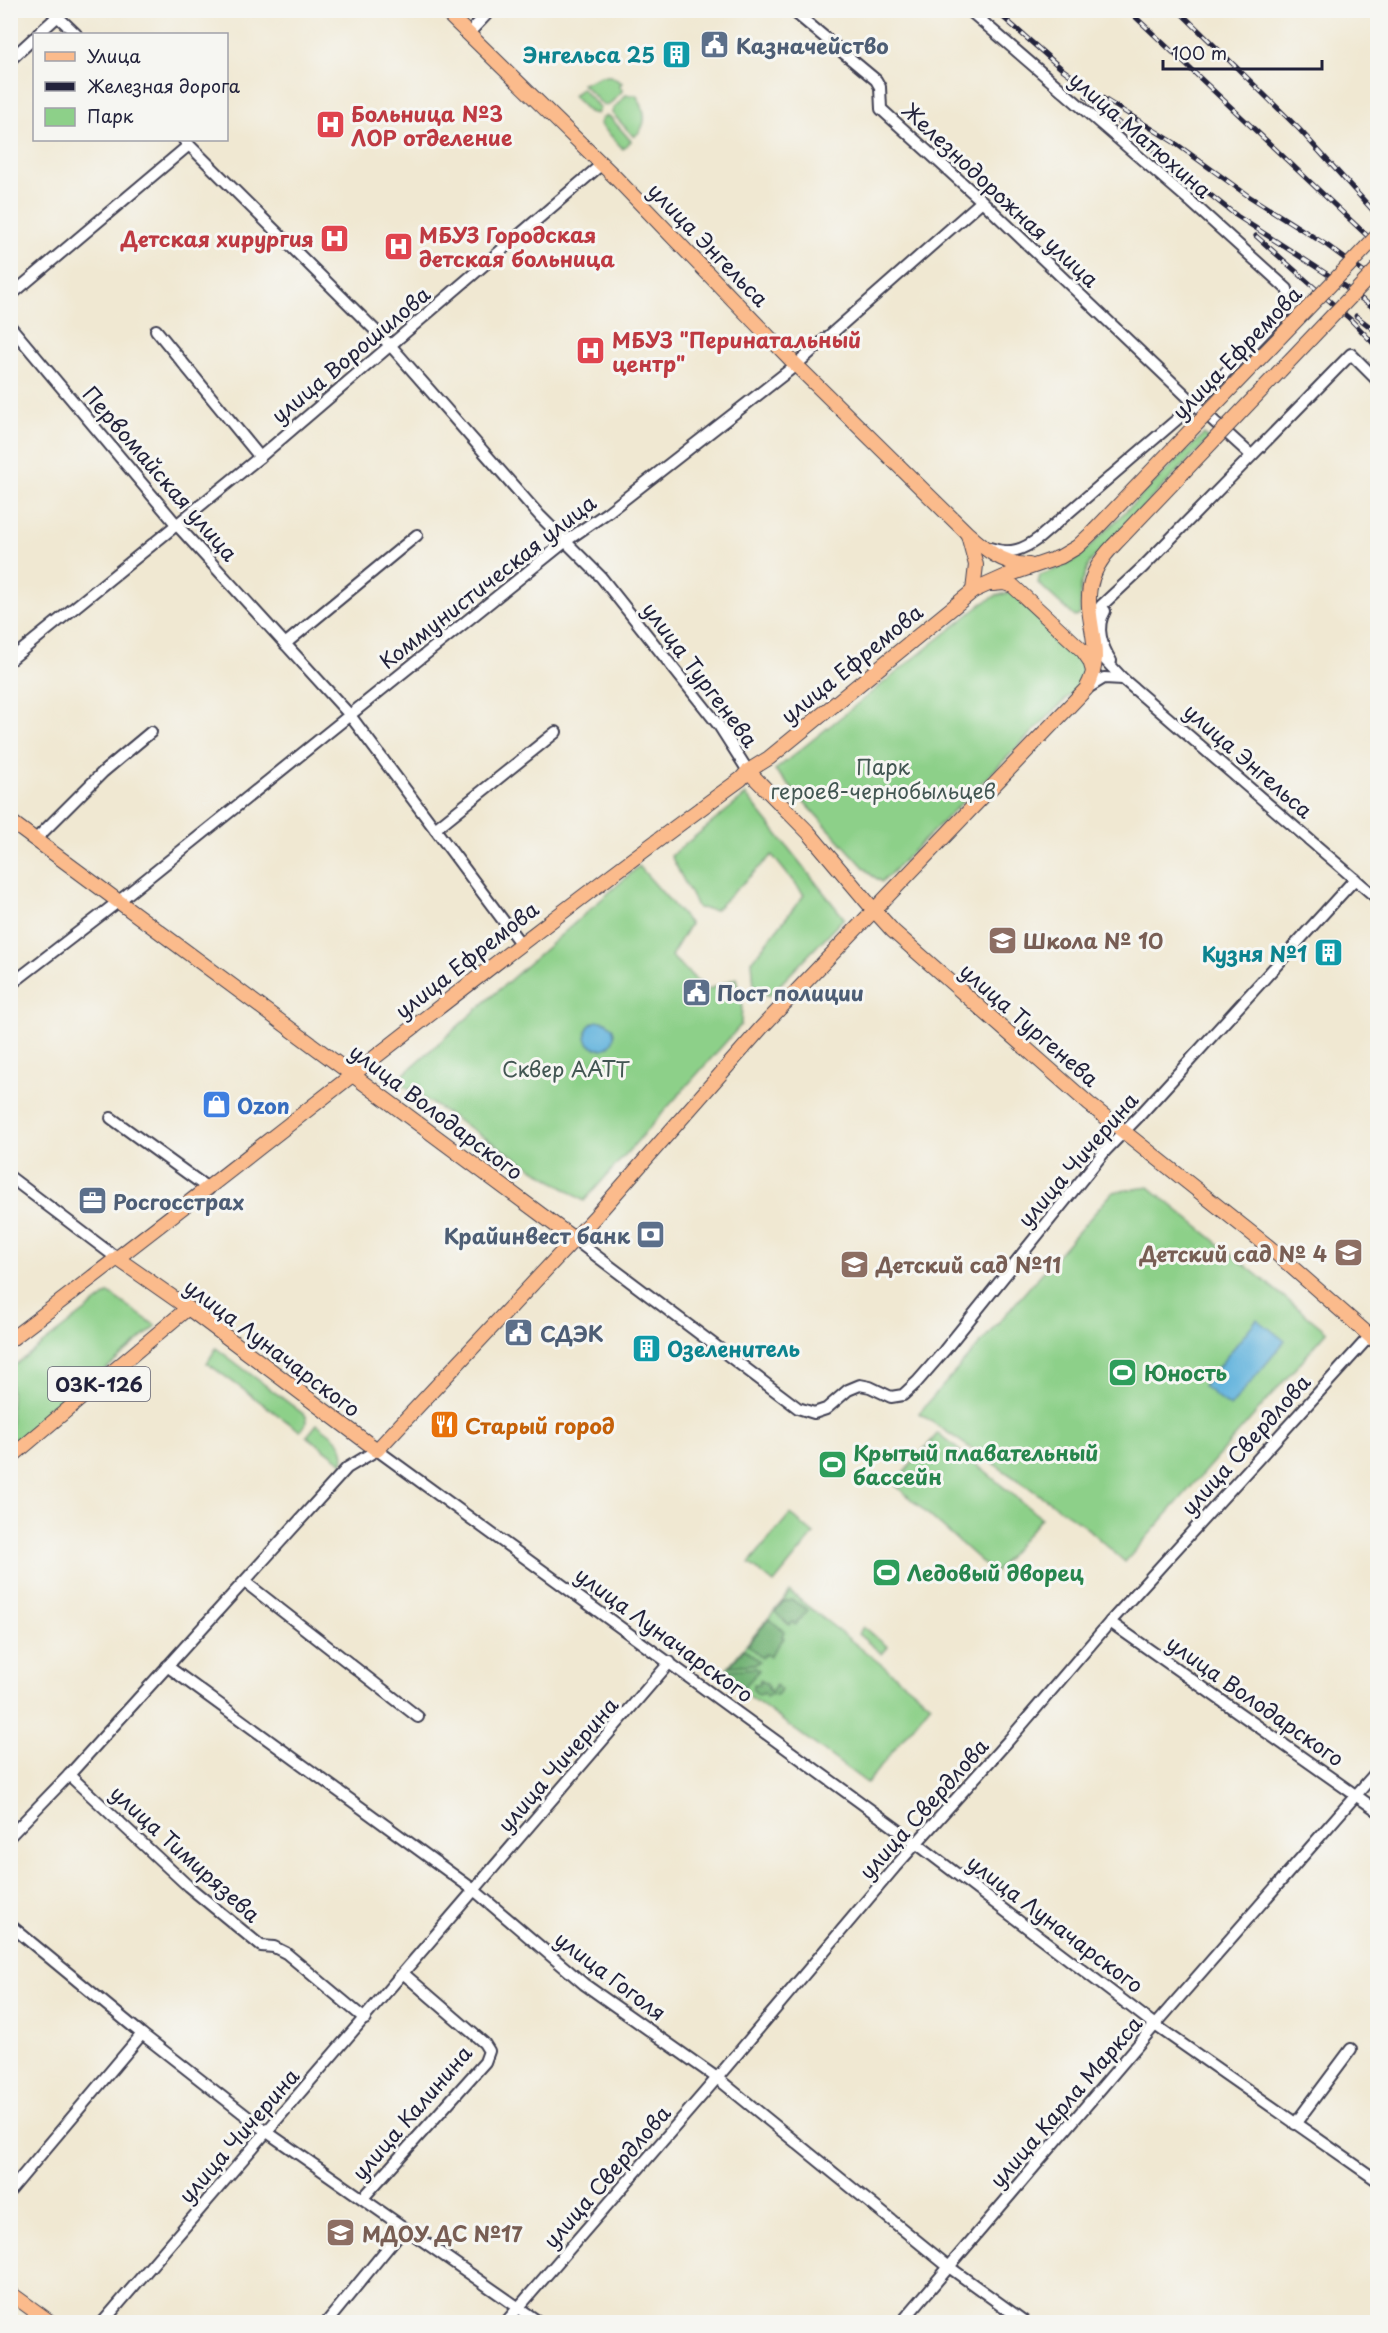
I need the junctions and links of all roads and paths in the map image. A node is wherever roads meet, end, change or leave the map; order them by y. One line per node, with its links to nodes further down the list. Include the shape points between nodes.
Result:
1 (444, 10): 8 (main road, улица Энгельса)
2 (482, 10): 8 (street, via 486,15)
3 (792, 10): 13 (street, Железнодорожная улица, via 876,80 881,109)
4 (969, 10): 16 (street, улица Матюхина)
5 (55, 13): 6 (street); 7 (street)
6 (39, 33)
7 (75, 33)
8 (468, 34): 12 (main road, улица Энгельса)
9 (33, 39): 10 (street)
10 (10, 60)
11 (187, 142): 17 (street); 20 (street, улица Тургенева)
12 (602, 164): 20 (street, улица Ворошилова); 21 (main road, улица Энгельса)
13 (982, 201): 21 (street, Коммунистическая улица); 23 (street, Железнодорожная улица)
14 (1377, 235): 30 (main road, улица Ефремова, bridge, via 1095,530 1070,551)
15 (1377, 268): 33 (main road, улица Ефремова, bridge, via 1095,568 1088,608)
16 (1287, 289): 23 (street, улица Ефремова, via 1290,298 1285,311)
17 (10, 296)
18 (10, 326): 26 (street, Первомайская улица)
19 (156, 330): 25 (street)
20 (390, 345): 25 (street, улица Ворошилова); 29 (street, улица Тургенева)
21 (796, 365): 27 (main road, улица Энгельса); 29 (street, Коммунистическая улица)
22 (1377, 381): 24 (street, via 1351,354)
23 (1194, 404): 24 (street, Железнодорожная улица); 27 (street, улица Ефремова, via 1027,547 1001,551)
24 (1251, 455): 31 (street)
25 (260, 457): 26 (street, улица Ворошилова)
26 (176, 524): 34 (street, Первомайская улица); 36 (street, улица Ворошилова)
27 (967, 533): 30 (main road, улица Энгельса, via 1001,559); 32 (main road, via 976,565)
28 (417, 535): 34 (street)
29 (566, 541): 39 (street, Коммунистическая улица); 42 (street, улица Тургенева, via 601,577 720,727)
30 (1039, 565): 32 (main road, улица Ефремова)
31 (1130, 580): 33 (street, via 1099,610); 37 (street, via 1103,614 1100,625 1104,647)
32 (975, 591): 38 (main road, via 994,583 1013,586 1083,651 1090,661); 42 (main road, улица Ефремова)
33 (1092, 633): 35 (main road, улица Ефремова)
34 (285, 644): 39 (street, Первомайская улица)
35 (1095, 650): 37 (street, улица Энгельса); 38 (main road, улица Ефремова, via 1096,666)
36 (10, 660)
37 (1123, 679): 38 (street, via 1104,678); 46 (street, улица Энгельса)
38 (1090, 683): 49 (main road)
39 (349, 714): 44 (street, Первомайская улица); 48 (street, Коммунистическая улица)
40 (151, 732): 45 (street, via 103,772)
41 (556, 732): 44 (street)
42 (748, 771): 49 (main road, улица Тургенева, via 809,833); 50 (main road, улица Ефремова)
43 (10, 821): 45 (main road, улица Володарского)
44 (435, 829): 50 (street, Первомайская улица)
45 (36, 840): 48 (main road, улица Володарского)
46 (1355, 879): 47 (street, улица Энгельса); 54 (street, улица Чичерина)
47 (1377, 899)
48 (118, 901): 51 (street, Коммунистическая улица); 52 (main road, улица Володарского)
49 (873, 909): 54 (main road, улица Тургенева, via 893,931); 57 (main road, via 762,1027)
50 (520, 943): 52 (main road, улица Ефремова)
51 (10, 985)
52 (351, 1074): 56 (main road, улица Ефремова); 57 (main road, улица Володарского)
53 (111, 1118): 56 (street)
54 (1124, 1132): 60 (main road, улица Тургенева); 62 (street, улица Чичерина, via 944,1352 903,1395 891,1398 860,1385 848,1390 826,1410)
55 (10, 1177): 58 (street, улица Луначарского)
56 (208, 1189): 58 (main road, улица Ефремова)
57 (574, 1239): 62 (street, улица Володарского, via 798,1408); 63 (main road)
58 (118, 1259): 59 (main road, улица Луначарского); 61 (main road, улица Ефремова)
59 (188, 1308): 63 (main road, улица Луначарского); 64 (main road, 03К-126)
60 (1375, 1335): 66 (street, улица Свердлова)
61 (10, 1340)
62 (814, 1413)
63 (377, 1450): 65 (street, via 347,1468); 67 (street, улица Луначарского)
64 (10, 1458)
65 (245, 1582): 68 (street); 69 (street)
66 (1110, 1622): 72 (street, улица Володарского); 75 (street, улица Свердлова)
67 (670, 1662): 75 (street, улица Луначарского); 76 (street, улица Чичерина)
68 (167, 1666): 71 (street); 76 (street, улица Гоголя)
69 (418, 1718)
70 (1377, 1770): 72 (street, улица Карла Маркса)
71 (69, 1775): 74 (street); 79 (street, улица Тимирязева, via 188,1886 261,1946 286,1953)
72 (1355, 1796): 73 (street, улица Володарского); 80 (street, улица Карла Маркса)
73 (1377, 1812)
74 (10, 1836)
75 (916, 1843): 80 (street, улица Луначарского); 83 (street, улица Свердлова)
76 (474, 1890): 78 (street, улица Чичерина); 83 (street, улица Гоголя, via 584,1984)
77 (10, 1925): 81 (street, улица Калинина)
78 (404, 1974): 79 (street, улица Чичерина); 88 (street, улица Калинина, via 489,2051 485,2062)
79 (365, 2019): 85 (street, улица Чичерина)
80 (1155, 2025): 84 (street, улица Луначарского); 90 (street, улица Карла Маркса)
81 (142, 2034): 85 (street, улица Калинина); 87 (street)
82 (1351, 2049): 84 (street)
83 (717, 2078): 90 (street, улица Гоголя); 92 (street, улица Свердлова)
84 (1295, 2124): 86 (street, улица Луначарского)
85 (267, 2132): 88 (street, улица Калинина); 94 (street, улица Чичерина)
86 (1377, 2181)
87 (10, 2191)
88 (363, 2198): 89 (street, улица Калинина)
89 (404, 2228): 92 (street, улица Калинина); 95 (street)
90 (949, 2266): 98 (street, улица Карла Маркса); 99 (street, улица Гоголя)
91 (10, 2293): 93 (main road)
92 (518, 2307): 96 (street, улица Свердлова); 97 (street, улица Калинина)
93 (50, 2322)
94 (103, 2322)
95 (327, 2322)
96 (506, 2322)
97 (539, 2322)
98 (902, 2322)
99 (1025, 2322)

